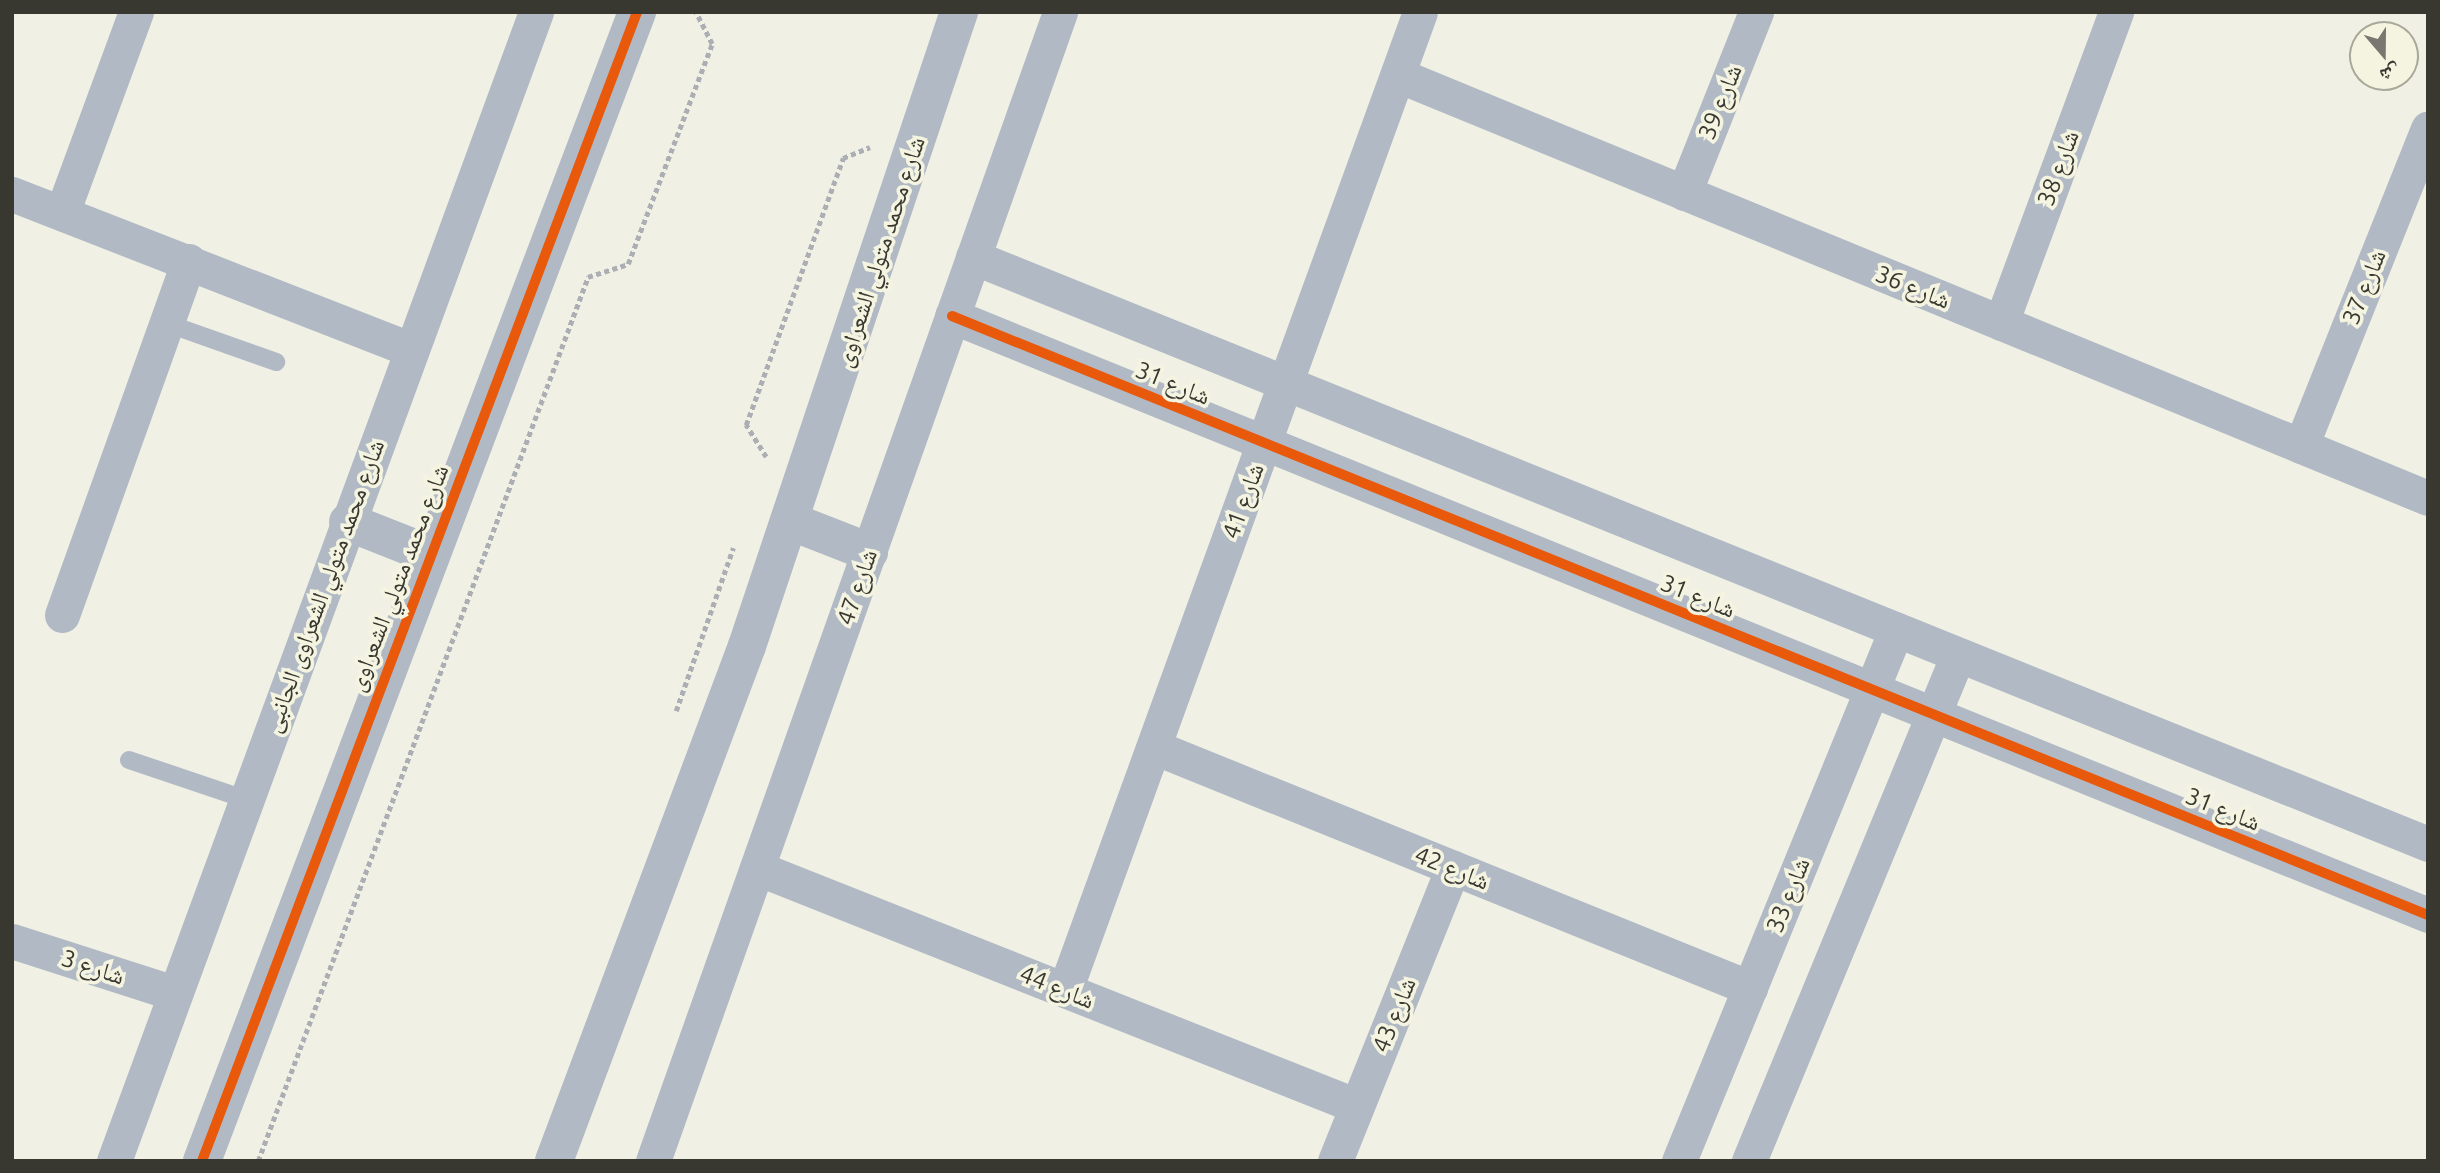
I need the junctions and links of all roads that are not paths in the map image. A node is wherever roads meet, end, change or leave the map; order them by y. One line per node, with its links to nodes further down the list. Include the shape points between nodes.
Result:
1 (136, 12): 13 (street)
2 (536, 12): 19 (street, شارع محمد متولي الشعراوى الجانبى)
3 (637, 12): 28 (street, شارع محمد متولي الشعراوى)
4 (959, 12): 25 (street, شارع محمد متولي الشعراوى)
5 (1060, 12): 14 (street, شارع 47)
6 (1420, 12): 9 (street, شارع 41)
7 (1756, 12): 11 (street, شارع 39)
8 (2116, 12): 18 (street, شارع 38)
9 (1398, 75): 11 (street, شارع 36); 21 (street, شارع 41)
10 (2425, 146): 23 (street, شارع 37)
11 (1684, 192): 18 (street, شارع 36)
12 (12, 194): 13 (street)
13 (62, 213): 15 (street)
14 (974, 257): 16 (street, شارع 47); 21 (street, شارع 31)
15 (189, 261): 17 (street); 19 (street)
16 (952, 316): 22 (street, شارع 31); 27 (street, شارع 47)
17 (166, 323): 20 (lane); 29 (street)
18 (2001, 323): 23 (street, شارع 36)
19 (412, 350): 26 (street, شارع محمد متولي الشعراوى الجانبى)
20 (276, 362)
21 (1286, 383): 22 (street, شارع 41); 30 (street, شارع 31)
22 (1264, 443): 32 (street, شارع 31); 34 (street, شارع 41)
23 (2301, 446): 24 (street, شارع 36)
24 (2428, 498)
25 (790, 520): 27 (street); 48 (street, شارع محمد متولي الشعراوى)
26 (348, 522): 28 (street); 36 (street, شارع محمد متولي الشعراوى الجانبى)
27 (869, 552): 39 (street, شارع 47)
28 (429, 554): 47 (street, شارع محمد متولي الشعراوى)
29 (62, 615)
30 (1896, 629): 31 (street, شارع 31); 32 (street, شارع 33)
31 (1958, 655): 33 (street); 37 (street, شارع 31)
32 (1872, 690): 33 (street, شارع 31); 42 (street, شارع 33)
33 (1933, 714): 40 (street, شارع 31); 52 (street)
34 (1154, 747): 38 (street, شارع 42); 43 (street, شارع 41)
35 (129, 760): 36 (lane)
36 (245, 799): 44 (street, شارع محمد متولي الشعراوى الجانبى)
37 (2428, 844)
38 (1453, 868): 42 (street, شارع 42); 45 (street, شارع 43)
39 (757, 869): 43 (street, شارع 44); 49 (street, شارع 47)
40 (2428, 915)
41 (12, 941): 44 (street, شارع 3)
42 (1750, 988): 51 (street, شارع 33)
43 (1065, 990): 45 (street, شارع 44)
44 (174, 993): 46 (street, شارع محمد متولي الشعراوى الجانبى)
45 (1357, 1106): 50 (street, شارع 43)
46 (114, 1161)
47 (202, 1161)
48 (554, 1161)
49 (653, 1161)
50 (1335, 1161)
51 (1679, 1161)
52 (1749, 1161)

